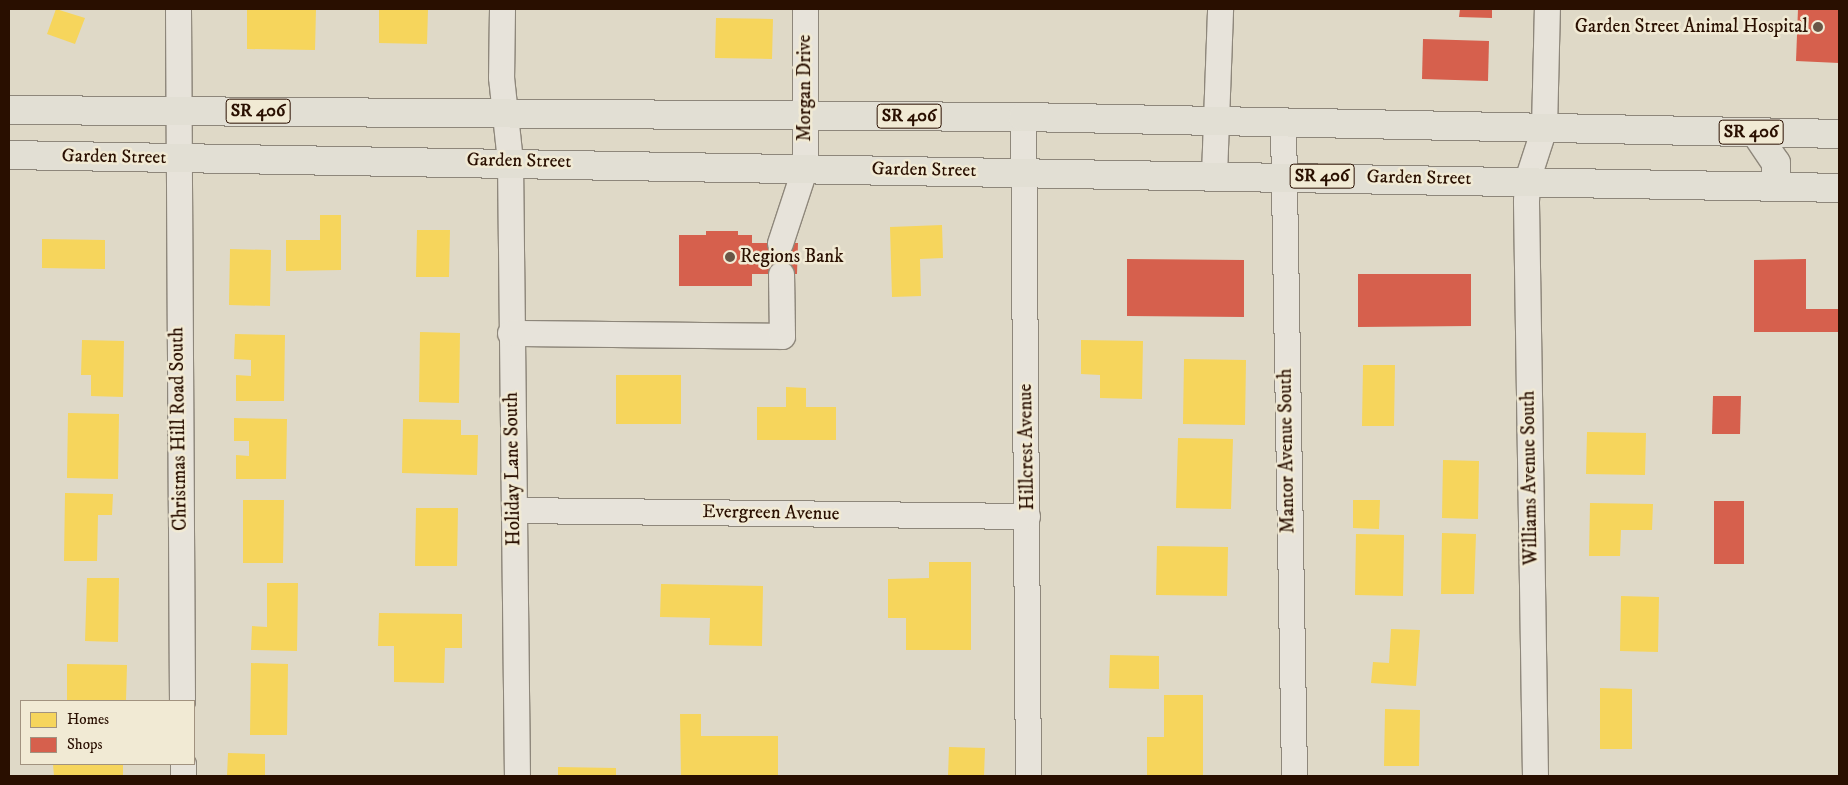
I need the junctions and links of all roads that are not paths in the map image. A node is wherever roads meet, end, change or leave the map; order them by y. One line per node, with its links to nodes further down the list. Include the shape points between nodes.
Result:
1 (178, 9): 8 (street, Christmas Hill Road South)
2 (502, 9): 7 (street, Holiday Lane South, via 501,77)
3 (805, 9): 9 (street, Morgan Drive)
4 (1220, 9): 11 (street)
5 (1547, 9): 13 (street, Williams Avenue South)
6 (9, 110): 8 (main road, SR 406)
7 (508, 110): 8 (main road, SR 406); 9 (main road, SR 406); 18 (street, Holiday Lane South)
8 (177, 112): 17 (street, Christmas Hill Road South)
9 (805, 115): 10 (main road, SR 406); 19 (street, Morgan Drive)
10 (1023, 117): 11 (main road, SR 406); 20 (street, Hillcrest Avenue)
11 (1216, 124): 12 (main road, SR 406); 21 (street)
12 (1283, 125): 13 (main road, SR 406); 22 (street, Mantor Avenue South)
13 (1544, 128): 14 (main road, SR 406); 23 (street, Williams Avenue South)
14 (1755, 132): 15 (main road, SR 406); 24 (main road, via 1776,163)
15 (1839, 134)
16 (9, 155): 17 (main road, Garden Street / SR 406)
17 (176, 157): 18 (main road, Garden Street / SR 406); 31 (street, Christmas Hill Road South)
18 (510, 161): 19 (main road, Garden Street / SR 406); 28 (street, Holiday Lane South)
19 (805, 168): 20 (main road, Garden Street / SR 406); 26 (street, Morgan Drive)
20 (1023, 171): 21 (main road, Garden Street / SR 406); 30 (street, Hillcrest Avenue)
21 (1214, 175): 22 (main road, Garden Street / SR 406)
22 (1282, 176): 23 (main road, Garden Street / SR 406); 34 (street, Mantor Avenue South)
23 (1527, 180): 24 (main road, Garden Street / SR 406); 35 (street, Williams Avenue South)
24 (1776, 187): 25 (main road, Garden Street / SR 406)
25 (1839, 188)
26 (780, 244)
27 (781, 274): 28 (street, via 782,336)
28 (510, 334): 29 (street, Holiday Lane South)
29 (514, 510): 30 (street, Evergreen Avenue); 32 (street, Holiday Lane South)
30 (1028, 516): 33 (street, Hillcrest Avenue)
31 (182, 700)
32 (517, 776)
33 (1028, 776)
34 (1294, 776)
35 (1535, 776)

